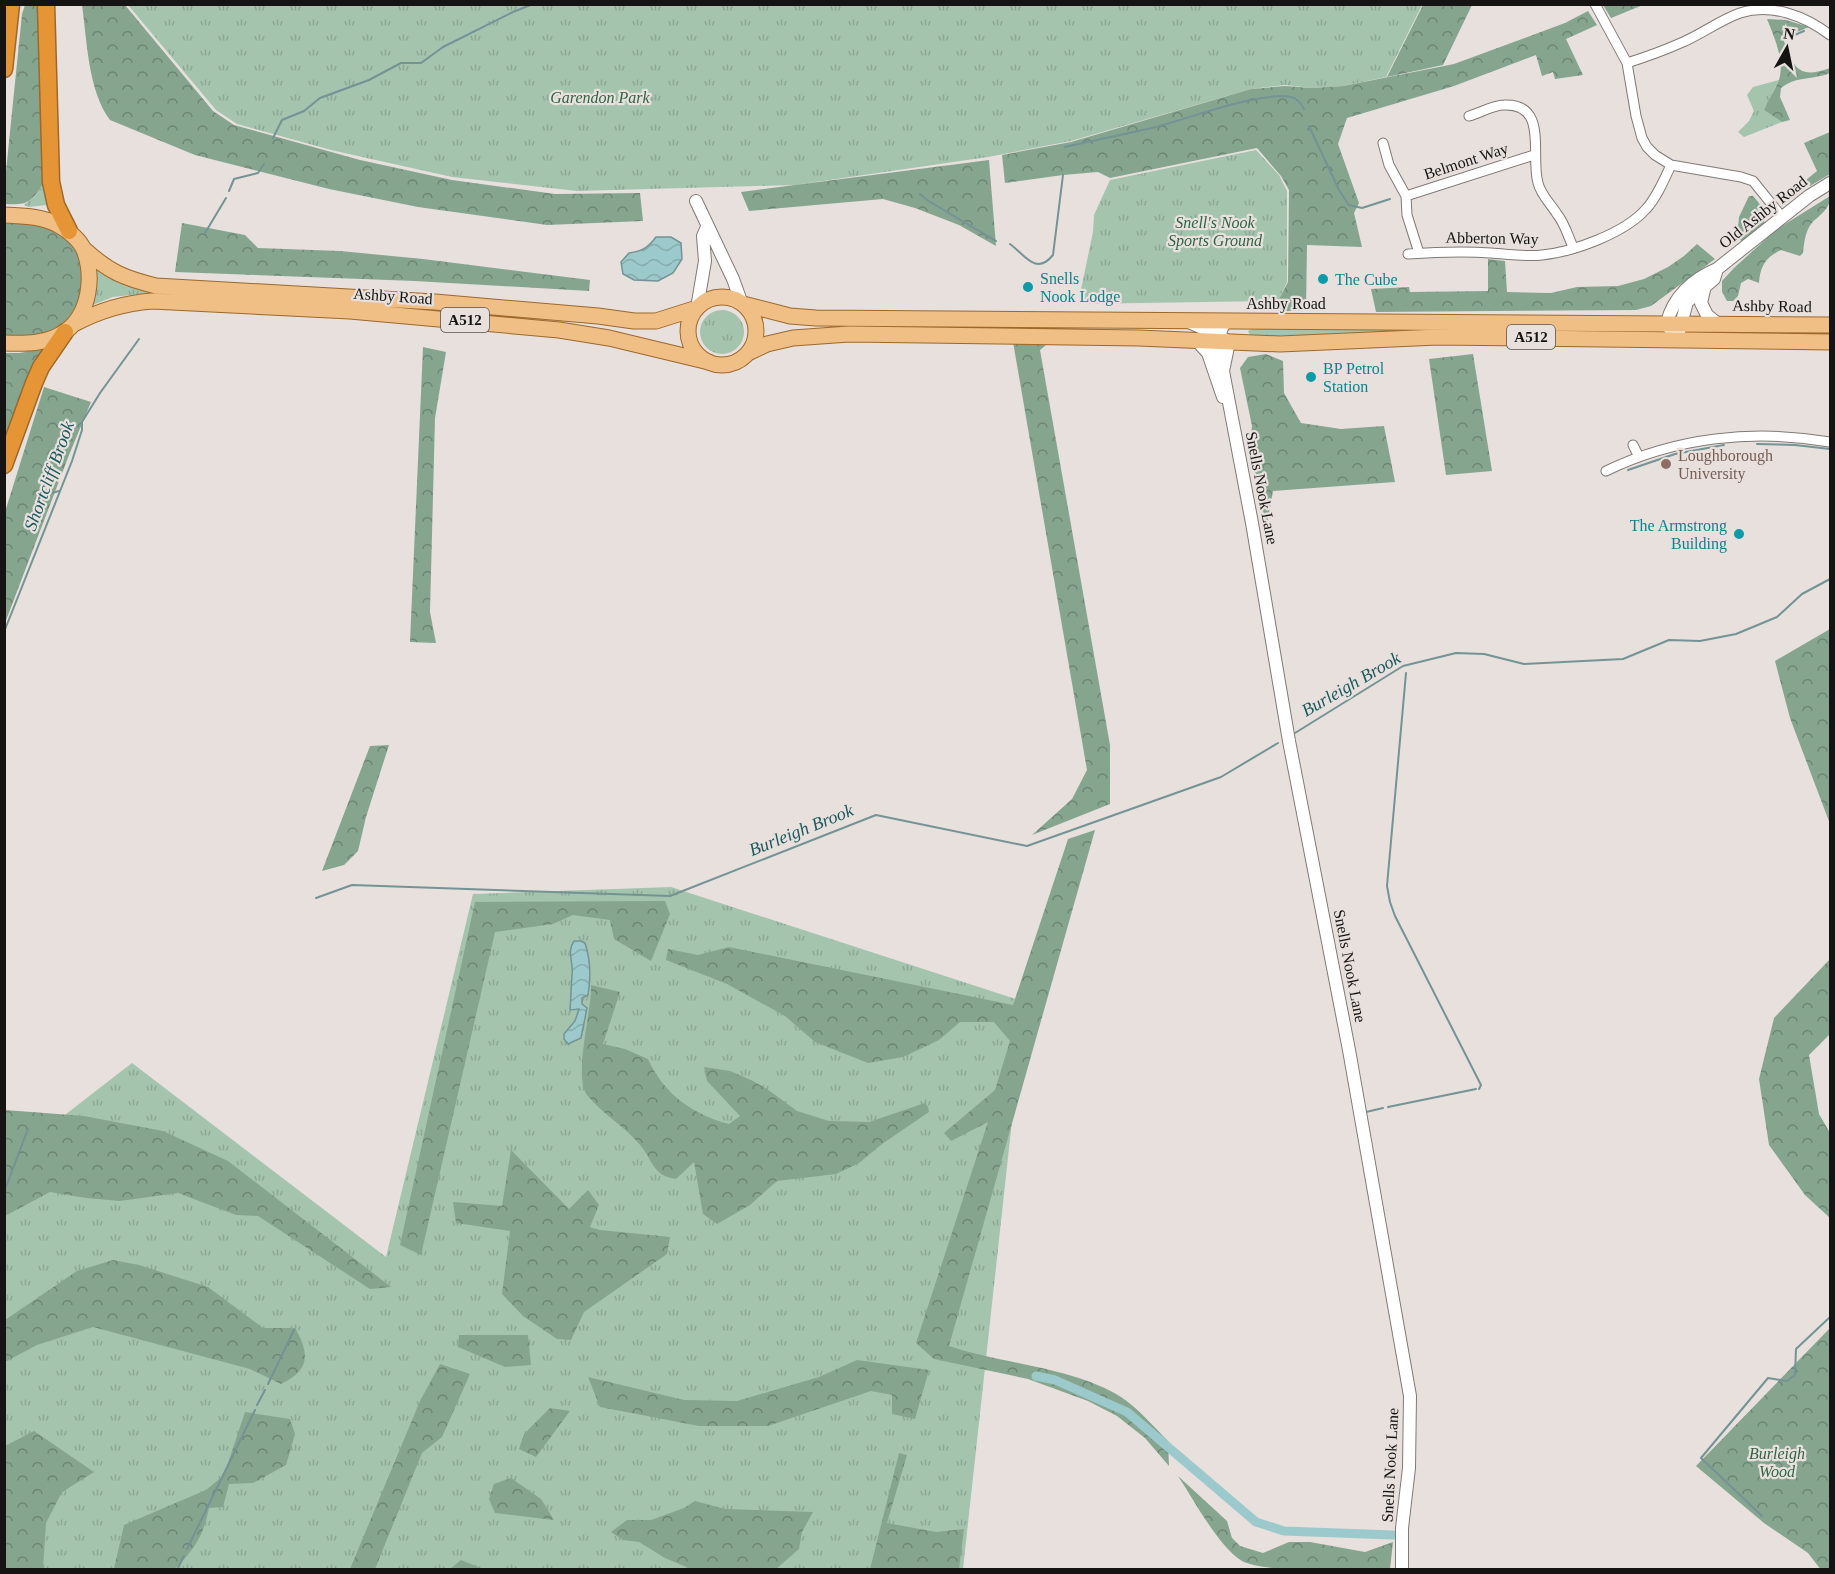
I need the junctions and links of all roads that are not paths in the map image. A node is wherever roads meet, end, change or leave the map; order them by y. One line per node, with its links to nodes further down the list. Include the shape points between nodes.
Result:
1 (11, 4): 6 (highway)
2 (46, 4): 17 (highway, via 51,182 56,205)
3 (1594, 4): 5 (street)
4 (1830, 35): 5 (street, via 1808,20 1760,9)
5 (1627, 63): 10 (street, via 1642,138 1655,155)
6 (4, 69)
7 (1476, 116): 9 (street, via 1502,105 1522,108 1535,124)
8 (1387, 148): 12 (street, via 1389,165)
9 (1534, 155): 12 (street, Belmont Way); 18 (street, via 1540,191 1558,214)
10 (1671, 165): 15 (street, via 1754,181); 18 (street, Abberton Way, via 1647,209 1632,223)
11 (1830, 183): 15 (street, Old Ashby Road)
12 (1406, 195): 20 (street, via 1407,215)
13 (696, 201): 16 (street)
14 (4, 215): 17 (main road, via 43,219)
15 (1782, 217): 22 (street, Old Ashby Road)
16 (707, 227): 24 (street); 25 (street)
17 (69, 231): 19 (main road, Ashby Road)
18 (1573, 247): 20 (street, Abberton Way, via 1541,255)
19 (84, 249): 25 (main road, Ashby Road / A512, via 128,279 156,286 414,301 634,321 656,321); 31 (main road, via 89,279 87,297)
20 (1419, 253): 21 (street, Abberton Way)
21 (1408, 254)
22 (1717, 269): 23 (street, Old Ashby Road, via 1714,279); 28 (street, Old Ashby Road, via 1706,273 1673,304)
23 (1705, 286): 28 (street, Old Ashby Road, via 1687,302); 29 (street, via 1701,303)
24 (742, 304): 25 (main road, via 722,297); 26 (main road, Ashby Road / A512, via 816,318); 37 (main road, via 756,327 755,341)
25 (697, 308): 38 (main road, via 689,324 690,342)
26 (1185, 320): 27 (main road, Ashby Road / A512); 32 (street)
27 (1226, 321): 28 (main road, Ashby Road / A512); 32 (street, Snells Nook Lane)
28 (1675, 323): 29 (main road, Ashby Road / A512); 34 (street)
29 (1718, 324): 30 (main road, Ashby Road / A512)
30 (1830, 325)
31 (70, 328): 36 (main road, Ashby Road, via 40,342); 38 (main road, Ashby Road / A512, via 96,312 152,301 339,310 559,330); 43 (highway, via 34,383)
32 (1222, 339): 33 (main road, A512); 34 (main road, A512, via 1323,343 1438,337); 39 (street, Snells Nook Lane)
33 (1196, 340): 37 (main road, A512, via 820,334 781,340); 39 (street, via 1208,353)
34 (1676, 340): 35 (main road, A512)
35 (1830, 342)
36 (8, 343)
37 (748, 353): 38 (main road, via 729,364)
38 (709, 362)
39 (1230, 409): 45 (street, Snells Nook Lane, via 1410,1396)
40 (1830, 442): 42 (street, via 1740,436 1684,444)
41 (1633, 445): 42 (street)
42 (1639, 457): 44 (street)
43 (4, 465)
44 (1606, 471)
45 (1402, 1569)

